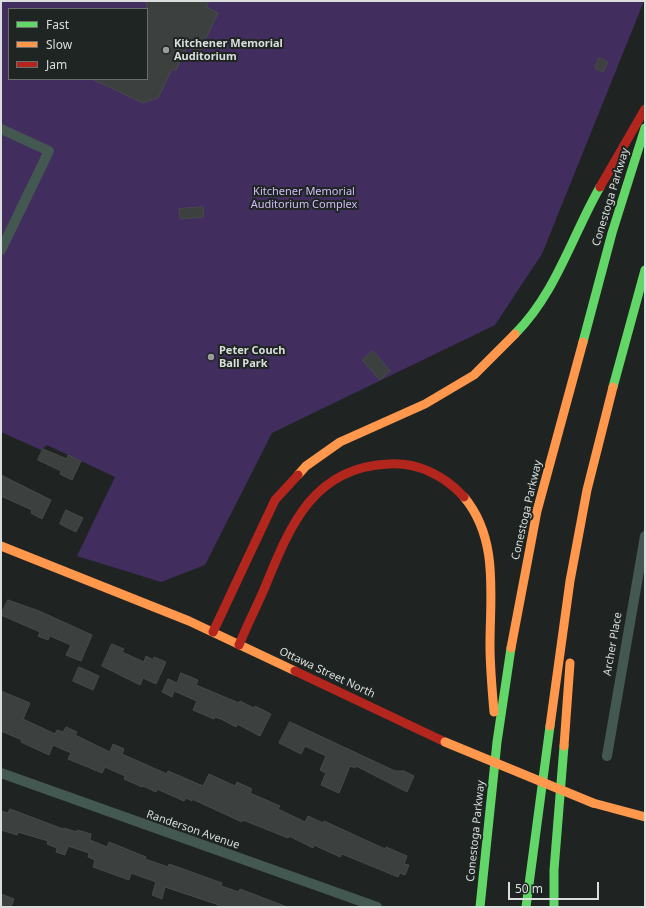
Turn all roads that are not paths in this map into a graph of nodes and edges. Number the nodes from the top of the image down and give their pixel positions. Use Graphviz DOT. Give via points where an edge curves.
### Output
graph roads {
  1 [pos="645,109"];
  2 [pos="645,128"];
  3 [pos="1,129"];
  4 [pos="1,250"];
  5 [pos="645,270"];
  6 [pos="645,536"];
  7 [pos="1,546"];
  8 [pos="570,581"];
  9 [pos="213,632"];
  10 [pos="239,644"];
  11 [pos="497,742"];
  12 [pos="607,756"];
  13 [pos="1,773"];
  14 [pos="645,817"];
  15 [pos="377,907"];
  16 [pos="480,907"];
  17 [pos="526,907"];
  18 [pos="554,907"];
  1 -- 9 [label="main road" via="598,191 550,288 525,324 474,374 425,404 340,442 306,466 275,500"];
  2 -- 11 [label="main road, Conestoga Parkway" via="612,233 537,511 516,616"];
  3 -- 4 [label="street" via="48,151"];
  5 -- 8 [label="main road" via="587,490"];
  6 -- 12 [label="street, Archer Place"];
  7 -- 9 [label="main road, Ottawa Street North"];
  8 -- 17 [label="main road"];
  8 -- 18 [label="main road" via="570,673 554,870"];
  9 -- 10 [label="main road, Ottawa Street North"];
  10 -- 11 [label="main road" via="287,531 300,510 316,493 334,479 356,469 381,464 412,466 430,471 449,482 466,498 480,522 487,542 493,585 490,659"];
  10 -- 14 [label="main road, Ottawa Street North, bridge" via="445,742 593,803"];
  11 -- 16 [label="main road, Conestoga Parkway"];
  13 -- 15 [label="street, Randerson Avenue"];
}
